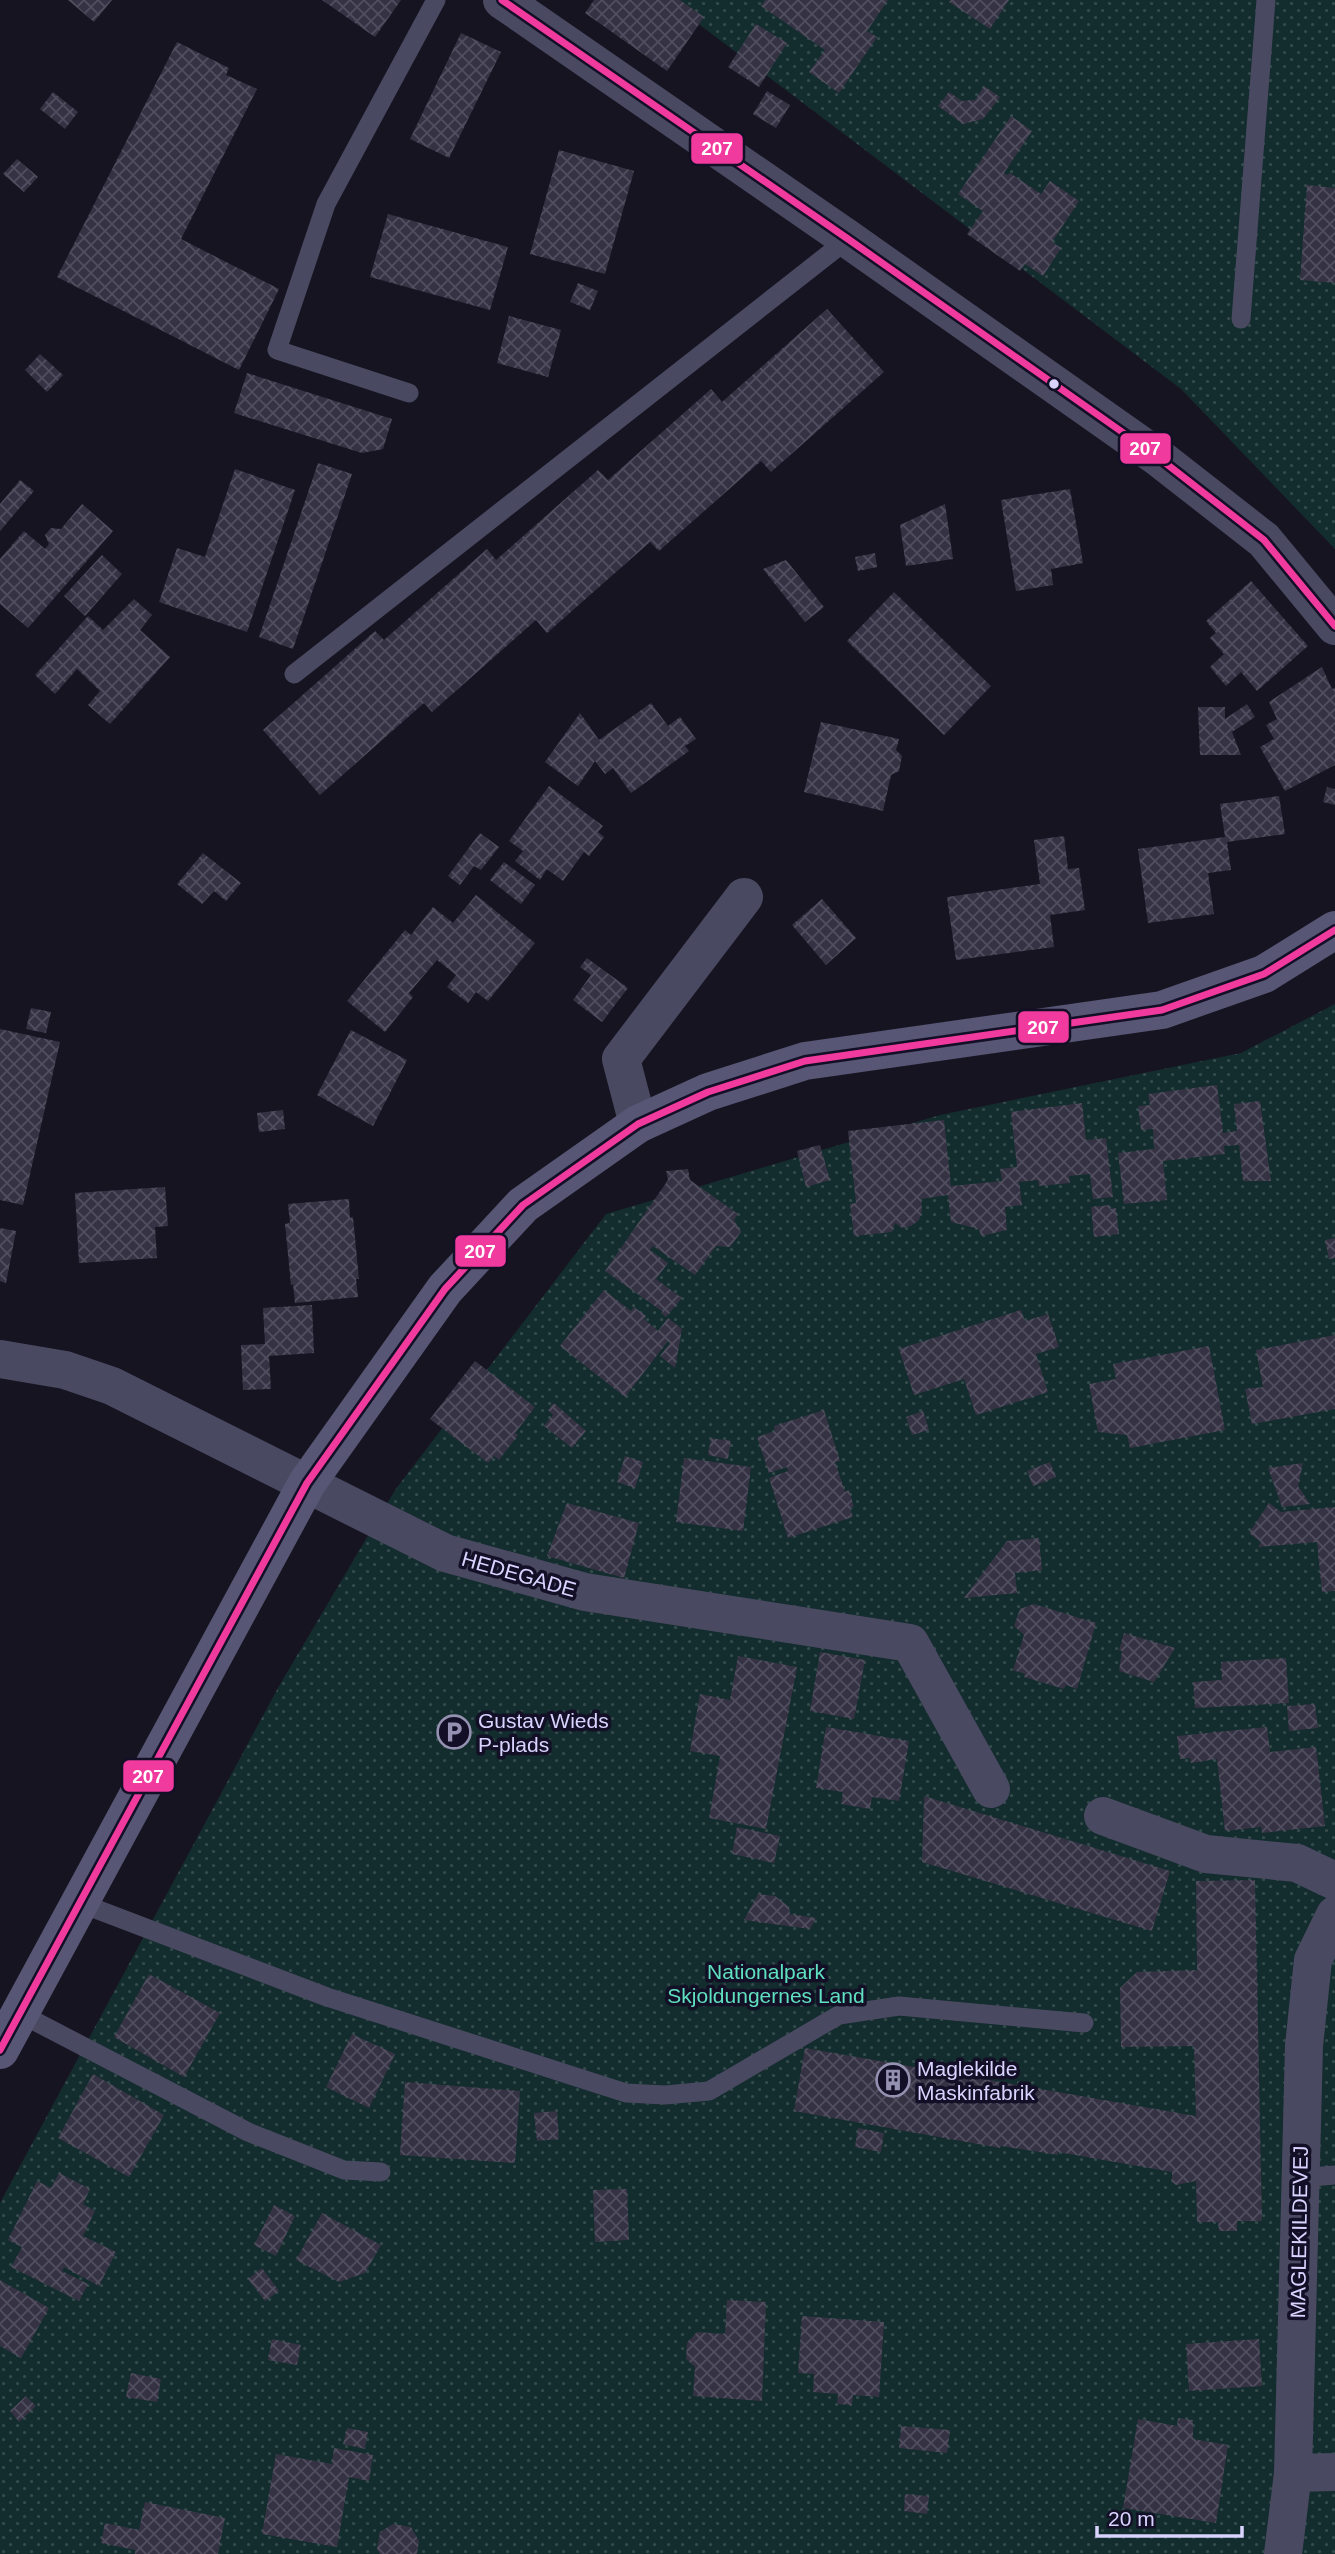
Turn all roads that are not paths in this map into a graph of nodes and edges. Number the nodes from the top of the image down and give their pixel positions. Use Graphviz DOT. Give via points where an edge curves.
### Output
graph roads {
  1 [pos="436,0"];
  2 [pos="502,0"];
  3 [pos="1266,0"];
  4 [pos="848,239"];
  5 [pos="1241,319"];
  6 [pos="409,393"];
  7 [pos="1335,626"];
  8 [pos="294,674"];
  9 [pos="744,897"];
  10 [pos="1335,930"];
  11 [pos="638,1124"];
  12 [pos="0,1359"];
  13 [pos="307,1483"];
  14 [pos="992,1789"];
  15 [pos="1103,1816"];
  16 [pos="1335,1881"];
  17 [pos="80,1903"];
  18 [pos="1335,1915"];
  19 [pos="21,2014"];
  20 [pos="1084,2023"];
  21 [pos="1319,2045"];
  22 [pos="0,2050"];
  23 [pos="380,2172"];
  24 [pos="1317,2177"];
  25 [pos="1335,2472"];
  26 [pos="1293,2473"];
  27 [pos="1283,2554"];
  1 -- 6 [label="lane" via="327,204 277,350"];
  2 -- 4 [label="street"];
  3 -- 5 [label="lane"];
  4 -- 7 [label="street" via="1159,458 1264,540"];
  4 -- 8 [label="lane"];
  9 -- 11 [label="street" via="621,1059"];
  10 -- 11 [label="main road" via="1264,974 1161,1010 805,1061 708,1091"];
  11 -- 13 [label="main road" via="523,1205 445,1289"];
  12 -- 13 [label="street, HEDEGADE" via="65,1370 112,1386"];
  13 -- 14 [label="street, HEDEGADE" via="445,1553 585,1592 910,1643"];
  13 -- 17 [label="main road"];
  15 -- 16 [label="street" via="1206,1854 1297,1863"];
  17 -- 19 [label="main road"];
  17 -- 20 [label="lane" via="327,1997 626,2093 709,2091 839,2015 899,2006"];
  18 -- 21 [label="street, MAGLEKILDEVEJ" via="1312,1960"];
  19 -- 22 [label="main road"];
  19 -- 23 [label="lane" via="248,2132 344,2170"];
  21 -- 24 [label="street, MAGLEKILDEVEJ"];
  24 -- 26 [label="street, MAGLEKILDEVEJ"];
  25 -- 26 [label="street"];
  26 -- 27 [label="street, MAGLEKILDEVEJ"];
}
